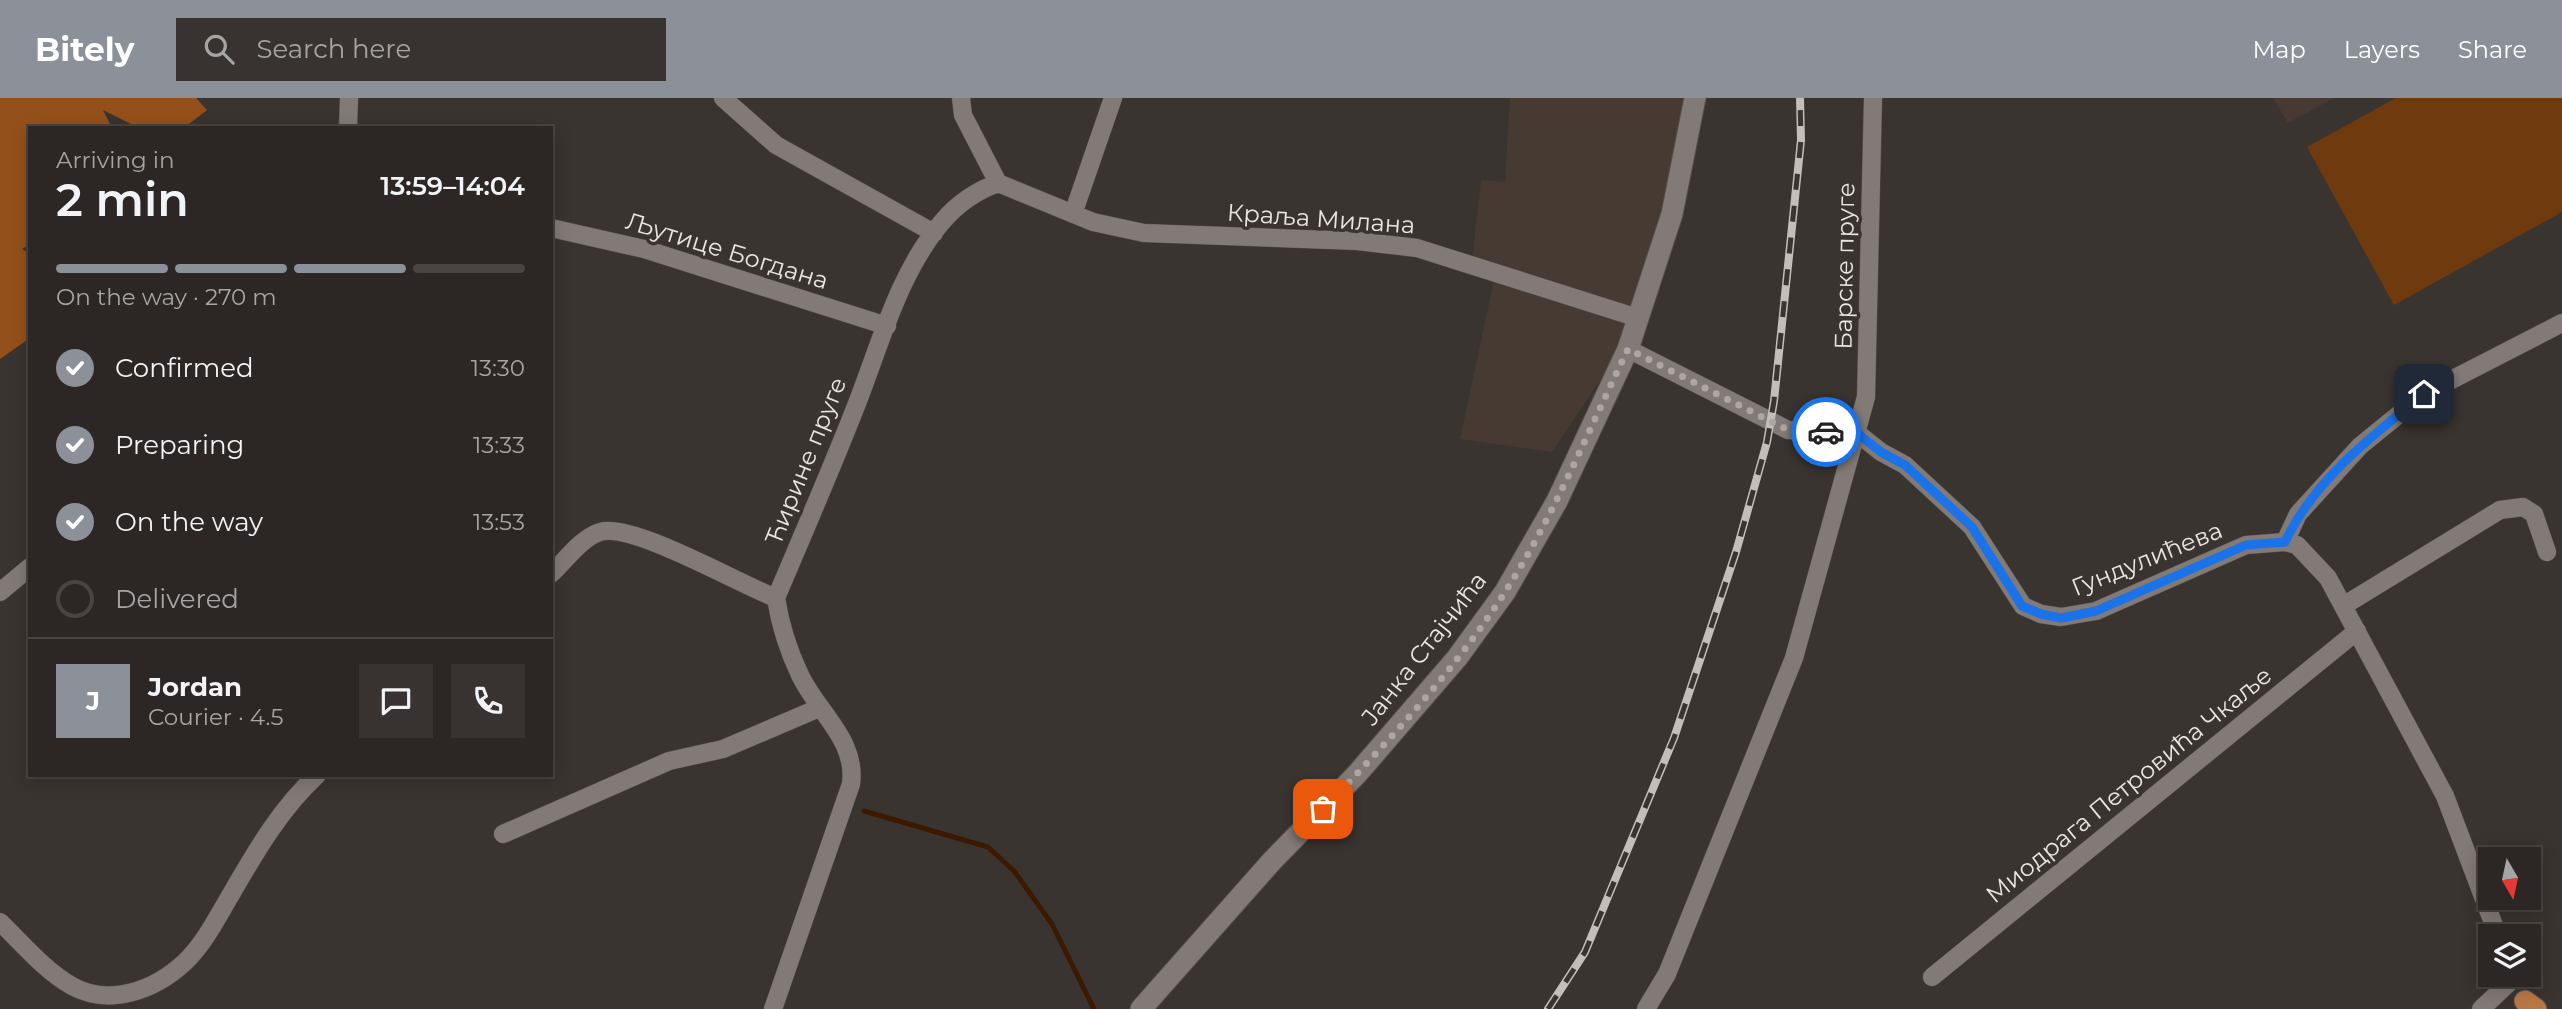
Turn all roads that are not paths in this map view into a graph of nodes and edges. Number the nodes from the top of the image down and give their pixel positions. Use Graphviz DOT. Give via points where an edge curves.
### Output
graph roads {
  1 [pos="349,98"];
  2 [pos="723,98"];
  3 [pos="961,98"];
  4 [pos="1113,98"];
  5 [pos="1695,98"];
  6 [pos="1873,98"];
  7 [pos="348,126"];
  8 [pos="998,183"];
  9 [pos="1073,214"];
  10 [pos="553,228"];
  11 [pos="934,233"];
  12 [pos="1638,318"];
  13 [pos="2562,323"];
  14 [pos="887,326"];
  15 [pos="1628,349"];
  16 [pos="1857,433"];
  17 [pos="2285,542"];
  18 [pos="2547,552"];
  19 [pos="28,570"];
  20 [pos="553,572"];
  21 [pos="0,592"];
  22 [pos="776,598"];
  23 [pos="2343,606"];
  24 [pos="2357,631"];
  25 [pos="819,708"];
  26 [pos="315,777"];
  27 [pos="503,834"];
  28 [pos="0,922"];
  29 [pos="2493,924"];
  30 [pos="1932,977"];
  31 [pos="2503,987"];
  32 [pos="2519,987"];
  33 [pos="2530,1006"];
  34 [pos="773,1009"];
  35 [pos="1141,1009"];
  36 [pos="1646,1009"];
  37 [pos="2482,1009"];
  1 -- 7 [label="street"];
  2 -- 11 [label="street" via="776,145"];
  3 -- 8 [label="street" via="963,115"];
  4 -- 9 [label="street"];
  5 -- 12 [label="street, Јанка Стајчића" via="1672,214"];
  6 -- 16 [label="street, Барске пруге" via="1866,397"];
  8 -- 9 [label="street, Краља Милана"];
  8 -- 11 [label="street, Ћирине пруге" via="977,191"];
  9 -- 12 [label="street, Краља Милана" via="1144,233 1357,241 1417,248"];
  10 -- 14 [label="street, Љутице Богдана" via="644,249"];
  11 -- 14 [label="street, Ћирине пруге" via="921,250"];
  12 -- 15 [label="street, Јанка Стајчића"];
  13 -- 17 [label="street" via="2424,394 2360,446 2298,514"];
  14 -- 22 [label="street, Ћирине пруге"];
  15 -- 16 [label="street" via="1788,430"];
  15 -- 35 [label="street, Јанка Стајчића" via="1557,501 1505,592 1457,658"];
  16 -- 17 [label="street, Гундулићева" via="1905,465 1972,527 2022,606 2041,614 2061,618 2096,611 2246,545"];
  16 -- 36 [label="street, Барске пруге" via="1794,658 1667,974"];
  17 -- 23 [label="street" via="2297,545 2328,578"];
  18 -- 23 [label="street" via="2534,514 2523,507 2500,510"];
  19 -- 21 [label="street"];
  20 -- 22 [label="street" via="597,532 613,529 651,541"];
  22 -- 25 [label="street" via="778,617 800,675"];
  23 -- 24 [label="street"];
  24 -- 29 [label="street" via="2445,796"];
  24 -- 30 [label="street, Миодрага Петровића Чкаље"];
  25 -- 27 [label="street" via="723,749 669,761"];
  25 -- 34 [label="street" via="849,750 851,784"];
  26 -- 28 [label="street" via="277,820 208,934 185,962 142,989 117,996 74,987 49,970"];
  31 -- 37 [label="street"];
  32 -- 33 [label="street"];
}
